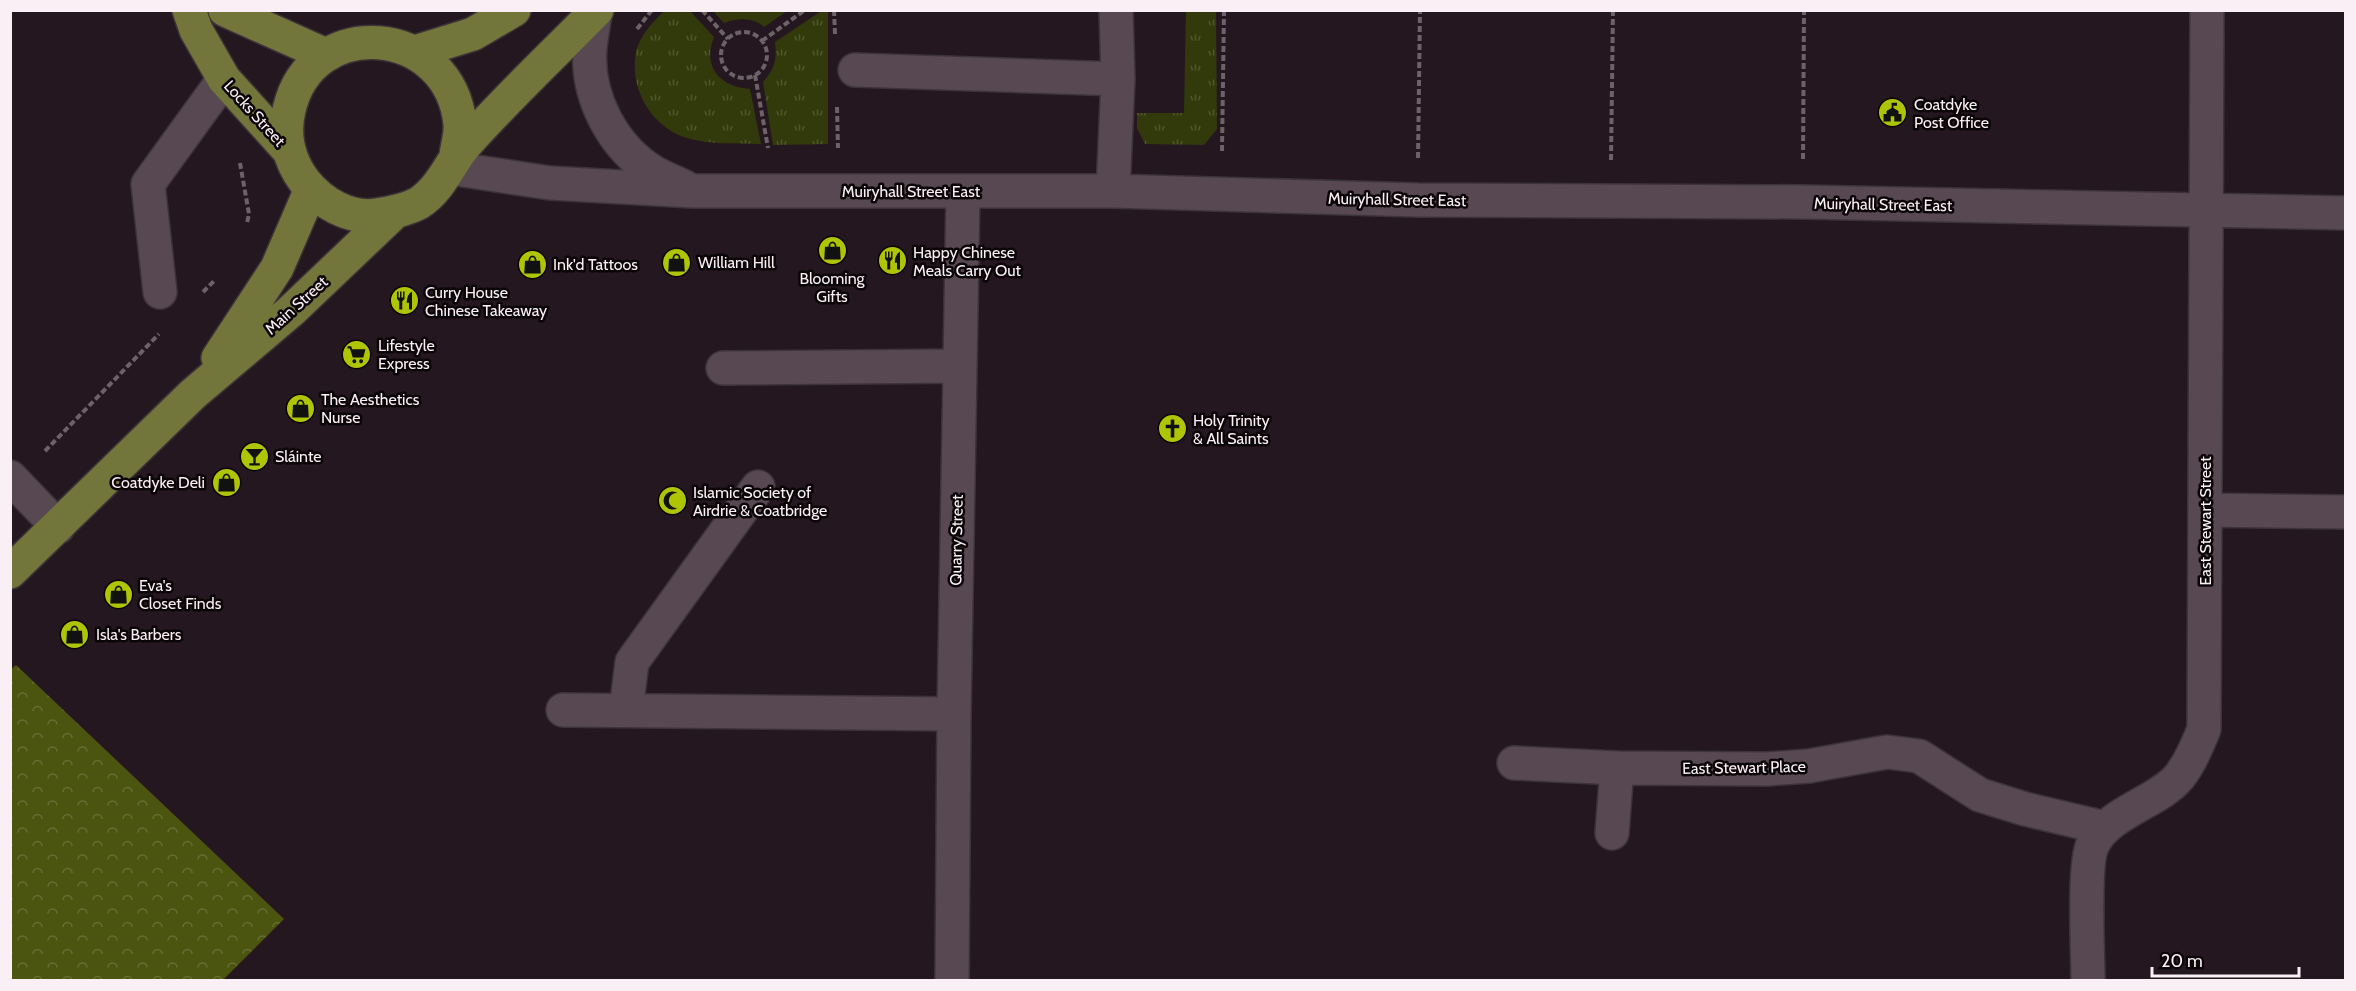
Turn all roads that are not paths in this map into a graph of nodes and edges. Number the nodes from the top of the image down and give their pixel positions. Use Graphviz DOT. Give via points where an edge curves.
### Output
graph roads {
  1 [pos="189,10"];
  2 [pos="225,10"];
  3 [pos="514,10"];
  4 [pos="1116,10"];
  5 [pos="2207,10"];
  6 [pos="596,11"];
  7 [pos="415,52"];
  8 [pos="326,55"];
  9 [pos="855,70"];
  10 [pos="1118,79"];
  11 [pos="224,80"];
  12 [pos="289,151"];
  13 [pos="453,162"];
  14 [pos="311,189"];
  15 [pos="693,191"];
  16 [pos="1113,191"];
  17 [pos="963,192"];
  18 [pos="2206,211"];
  19 [pos="394,212"];
  20 [pos="2346,213"];
  21 [pos="160,292"];
  22 [pos="959,366"];
  23 [pos="723,368"];
  24 [pos="193,394"];
  25 [pos="10,477"];
  26 [pos="758,487"];
  27 [pos="2205,510"];
  28 [pos="2346,512"];
  29 [pos="58,527"];
  30 [pos="10,572"];
  31 [pos="563,710"];
  32 [pos="626,710"];
  33 [pos="954,714"];
  34 [pos="1514,763"];
  35 [pos="1617,768"];
  36 [pos="2105,828"];
  37 [pos="1612,833"];
  38 [pos="952,981"];
  39 [pos="2088,981"];
  1 -- 11 [label="main road, Locks Street"];
  2 -- 8 [label="main road"];
  3 -- 7 [label="main road" via="473,34"];
  4 -- 10 [label="street"];
  5 -- 18 [label="street, East Stewart Street"];
  6 -- 13 [label="main road, Main Street" via="498,108"];
  6 -- 15 [label="street" via="590,50 591,78 603,118 627,151 654,172"];
  7 -- 8 [label="main road, Main Street" via="386,42 355,43"];
  7 -- 13 [label="main road, Main Street" via="438,70 454,96 460,126"];
  8 -- 12 [label="main road, Main Street" via="305,75 292,98 286,124"];
  9 -- 10 [label="street"];
  10 -- 16 [label="street"];
  11 -- 12 [label="main road, Locks Street"];
  11 -- 21 [label="street" via="148,184"];
  12 -- 14 [label="main road, Main Street"];
  13 -- 15 [label="street, Muiryhall Street East" via="550,183"];
  13 -- 19 [label="main road, Main Street" via="442,182 419,202"];
  14 -- 19 [label="main road, Main Street" via="348,213 369,216"];
  14 -- 24 [label="main road, Main Street" via="277,268"];
  15 -- 17 [label="street, Muiryhall Street East"];
  16 -- 17 [label="street, Muiryhall Street East"];
  16 -- 18 [label="street, Muiryhall Street East" via="1418,200 1803,202"];
  17 -- 22 [label="street, Quarry Street"];
  18 -- 20 [label="street, Muiryhall Street East"];
  18 -- 27 [label="street, East Stewart Street"];
  19 -- 24 [label="main road, Main Street" via="291,311"];
  22 -- 23 [label="street"];
  22 -- 33 [label="street, Quarry Street"];
  24 -- 29 [label="main road, Main Street"];
  25 -- 29 [label="street"];
  26 -- 32 [label="street" via="632,662"];
  27 -- 28 [label="street"];
  27 -- 36 [label="street, East Stewart Street" via="2204,729 2178,779"];
  29 -- 30 [label="main road, Main Street"];
  31 -- 32 [label="street"];
  32 -- 33 [label="street"];
  33 -- 38 [label="street, Quarry Street"];
  34 -- 35 [label="street, East Stewart Place"];
  35 -- 36 [label="street, East Stewart Place" via="1767,769 1887,752 1919,756 1980,795"];
  35 -- 37 [label="street"];
  36 -- 39 [label="street, East Stewart Street" via="2092,845 2088,864"];
}
